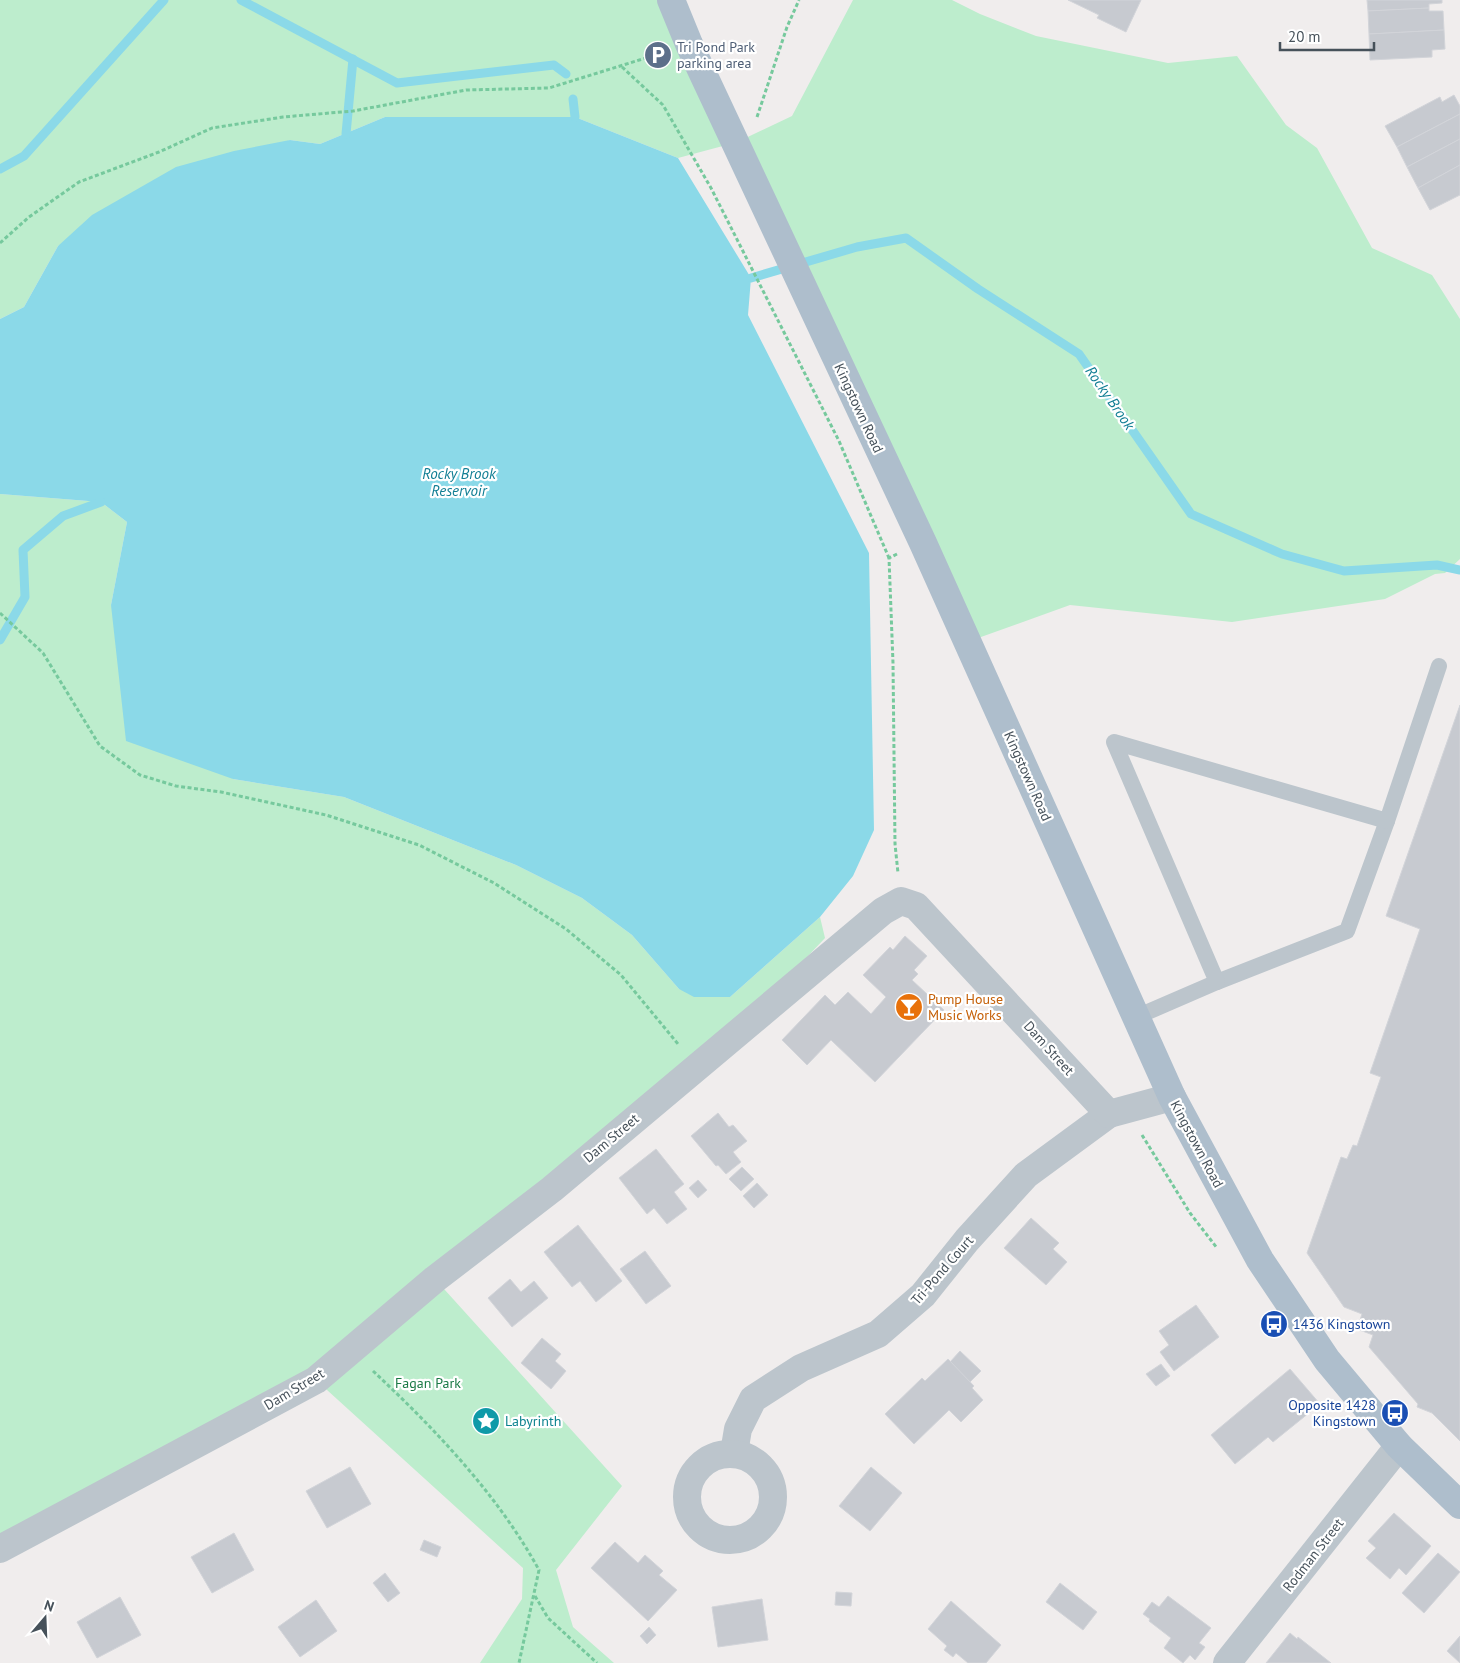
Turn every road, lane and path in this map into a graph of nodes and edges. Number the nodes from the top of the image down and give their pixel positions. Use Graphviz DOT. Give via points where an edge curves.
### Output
graph roads {
  1 [pos="671,0"];
  2 [pos="800,0"];
  3 [pos="689,44"];
  4 [pos="622,67"];
  5 [pos="743,160"];
  6 [pos="0,243"];
  7 [pos="923,543"];
  8 [pos="889,558"];
  9 [pos="0,613"];
  10 [pos="1439,666"];
  11 [pos="1387,821"];
  12 [pos="901,900"];
  13 [pos="1217,982"];
  14 [pos="1136,1017"];
  15 [pos="697,1066"];
  16 [pos="1172,1097"];
  17 [pos="1109,1114"];
  18 [pos="351,1350"];
  19 [pos="1399,1446"];
  20 [pos="734,1453"];
  21 [pos="1460,1505"];
  22 [pos="0,1549"];
  23 [pos="535,1595"];
  24 [pos="519,1663"];
  25 [pos="596,1663"];
  26 [pos="1227,1663"];
  1 -- 3 [label="main road, Kingstown Road"];
  2 -- 5 [label="path" via="787,27"];
  3 -- 4 [label="path"];
  3 -- 5 [label="main road, Kingstown Road"];
  4 -- 6 [label="path" via="549,88 466,90 353,111 212,128 79,182"];
  4 -- 8 [label="path" via="663,105 711,188 839,441"];
  5 -- 7 [label="main road, Kingstown Road"];
  7 -- 8 [label="path"];
  7 -- 14 [label="main road, Kingstown Road"];
  8 -- 12 [label="path" via="895,844"];
  9 -- 15 [label="path" via="43,653 100,746 140,775 176,786 221,792 326,815 419,845 494,883 566,929 621,975"];
  10 -- 11 [label="lane"];
  11 -- 13 [label="lane" via="1348,931"];
  11 -- 13 [label="lane" via="1114,742"];
  12 -- 15 [label="street, Dam Street" via="883,911"];
  12 -- 17 [label="street, Dam Street" via="916,906"];
  13 -- 14 [label="lane"];
  14 -- 16 [label="main road, Kingstown Road"];
  15 -- 18 [label="street, Dam Street" via="552,1189 435,1279"];
  16 -- 17 [label="street"];
  16 -- 19 [label="main road, Kingstown Road" via="1260,1260 1327,1360"];
  17 -- 20 [label="street, Tri-Pond Court" via="1026,1175 923,1295 878,1334 801,1368 753,1399 738,1429"];
  18 -- 22 [label="street, Dam Street" via="305,1386"];
  18 -- 23 [label="path" via="469,1471 521,1538 538,1570"];
  19 -- 21 [label="main road, Kingstown Road"];
  19 -- 26 [label="street, Rodman Street"];
  23 -- 24 [label="path"];
  23 -- 25 [label="path" via="548,1618"];
}
